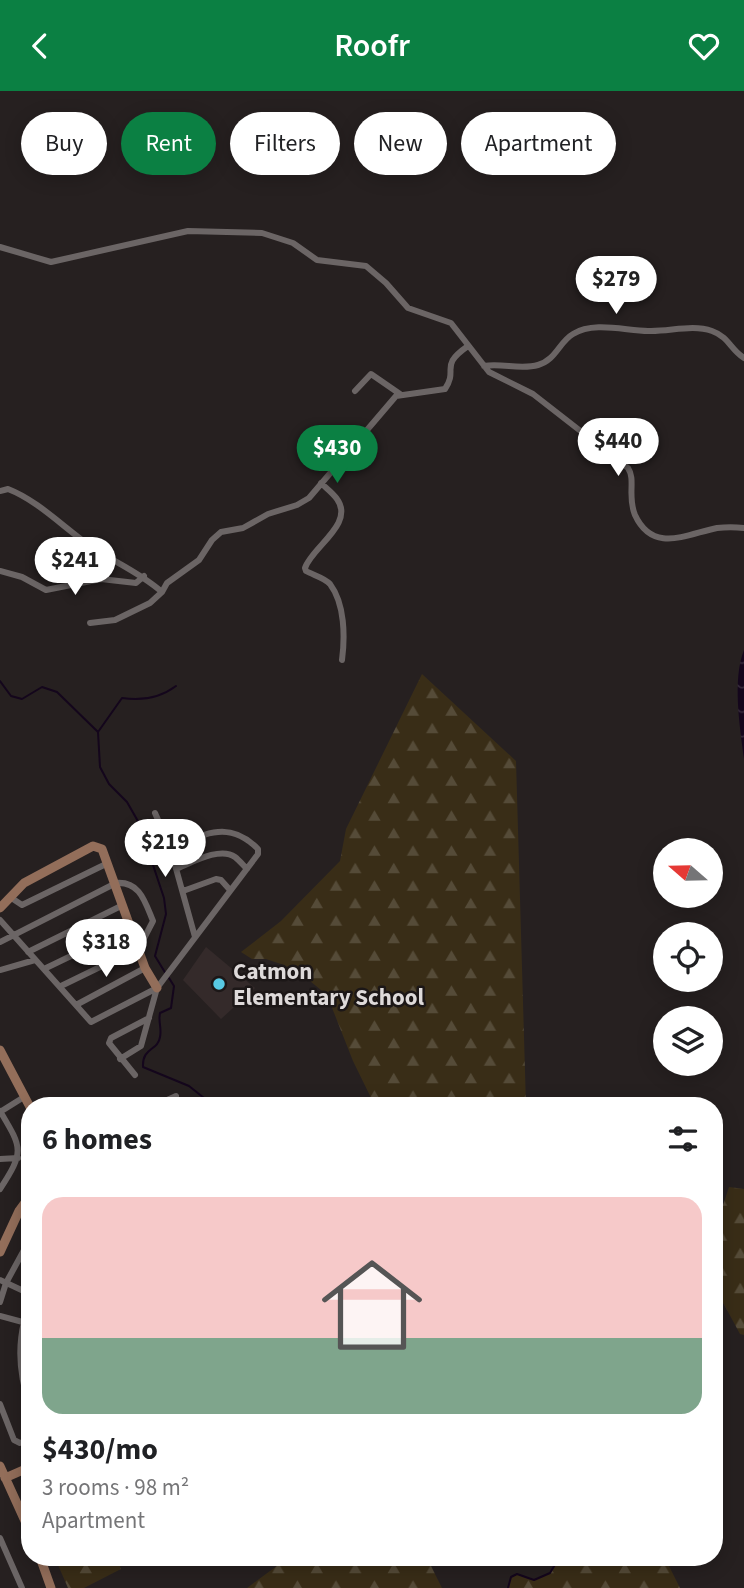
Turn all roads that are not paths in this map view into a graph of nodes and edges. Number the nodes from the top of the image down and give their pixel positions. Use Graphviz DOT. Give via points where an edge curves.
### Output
graph roads {
  1 [pos="0,247"];
  2 [pos="468,346"];
  3 [pos="744,358"];
  4 [pos="484,366"];
  5 [pos="355,391"];
  6 [pos="400,394"];
  7 [pos="321,483"];
  8 [pos="0,491"];
  9 [pos="744,528"];
  10 [pos="0,571"];
  11 [pos="144,576"];
  12 [pos="162,592"];
  13 [pos="90,623"];
  14 [pos="342,660"];
  15 [pos="155,813"];
  16 [pos="170,847"];
  17 [pos="108,863"];
  18 [pos="176,869"];
  19 [pos="247,869"];
  20 [pos="116,883"];
  21 [pos="230,890"];
  22 [pos="183,891"];
  23 [pos="10,897"];
  24 [pos="123,905"];
  25 [pos="0,908"];
  26 [pos="0,920"];
  27 [pos="131,927"];
  28 [pos="14,936"];
  29 [pos="195,937"];
  30 [pos="0,942"];
  31 [pos="139,948"];
  32 [pos="28,952"];
  33 [pos="35,960"];
  34 [pos="44,968"];
  35 [pos="145,968"];
  36 [pos="0,969"];
  37 [pos="61,986"];
  38 [pos="157,988"];
  39 [pos="76,1005"];
  40 [pos="149,1018"];
  41 [pos="0,1050"];
  42 [pos="120,1059"];
  43 [pos="135,1075"];
  44 [pos="24,1097"];
  45 [pos="21,1099"];
  46 [pos="0,1112"];
  47 [pos="18,1158"];
  48 [pos="0,1159"];
  49 [pos="0,1189"];
  50 [pos="21,1208"];
  51 [pos="0,1252"];
  52 [pos="21,1253"];
  53 [pos="3,1282"];
  54 [pos="21,1290"];
  55 [pos="0,1302"];
  56 [pos="0,1316"];
  57 [pos="21,1321"];
  58 [pos="21,1336"];
  59 [pos="20,1356"];
  60 [pos="21,1361"];
  61 [pos="0,1404"];
  62 [pos="21,1443"];
  63 [pos="0,1466"];
  64 [pos="21,1471"];
  65 [pos="5,1478"];
  66 [pos="21,1513"];
  67 [pos="0,1538"];
  68 [pos="43,1566"];
  69 [pos="22,1588"];
  70 [pos="51,1588"];
  1 -- 2 [label="street" via="51,262 188,231 262,233 293,243 317,260 370,268 404,305 451,323"];
  2 -- 4 [label="street"];
  2 -- 6 [label="street" via="450,362 445,389"];
  3 -- 4 [label="street" via="727,339 709,330 590,329 573,334 541,364"];
  4 -- 9 [label="street" via="533,394 628,468 636,518 654,535 674,539 720,527"];
  5 -- 6 [label="street" via="371,375"];
  6 -- 7 [label="street"];
  7 -- 12 [label="street" via="303,502 243,528 221,532 199,560 167,583"];
  7 -- 14 [label="street" via="338,500 341,517 304,568 331,586 343,629"];
  8 -- 11 [label="street" via="8,489 25,497 96,549"];
  10 -- 11 [label="street" via="46,590 102,579 136,583"];
  11 -- 12 [label="street"];
  12 -- 13 [label="street" via="120,618"];
  15 -- 16 [label="street"];
  16 -- 18 [label="street"];
  16 -- 19 [label="street" via="221,830 234,832 258,849"];
  17 -- 20 [label="street"];
  17 -- 23 [label="street" via="22,905"];
  17 -- 23 [label="street" via="102,849 93,846 24,883"];
  18 -- 19 [label="street" via="226,853"];
  18 -- 22 [label="street"];
  19 -- 21 [label="street"];
  20 -- 24 [label="street"];
  20 -- 28 [label="street"];
  20 -- 31 [label="street" via="126,883 141,893 153,921"];
  21 -- 22 [label="street" via="216,879"];
  21 -- 29 [label="street"];
  22 -- 29 [label="street"];
  23 -- 25 [label="street"];
  24 -- 27 [label="street"];
  24 -- 32 [label="street"];
  26 -- 28 [label="street"];
  27 -- 31 [label="street"];
  27 -- 34 [label="street"];
  28 -- 30 [label="street"];
  28 -- 32 [label="street"];
  29 -- 38 [label="street"];
  31 -- 35 [label="street"];
  31 -- 37 [label="street"];
  32 -- 33 [label="street"];
  33 -- 34 [label="street"];
  33 -- 36 [label="street"];
  34 -- 37 [label="street"];
  35 -- 38 [label="street"];
  35 -- 39 [label="street"];
  37 -- 39 [label="street"];
  38 -- 39 [label="street" via="91,1022"];
  38 -- 40 [label="street"];
  40 -- 42 [label="street" via="141,1046"];
  40 -- 42 [label="street" via="111,1038 109,1043"];
  41 -- 44 [label="street"];
  42 -- 43 [label="street"];
  45 -- 46 [label="street"];
  46 -- 47 [label="street" via="16,1140"];
  47 -- 48 [label="street"];
  47 -- 49 [label="street"];
  50 -- 51 [label="street"];
  52 -- 53 [label="street"];
  53 -- 54 [label="street"];
  53 -- 55 [label="street"];
  56 -- 57 [label="street"];
  58 -- 59 [label="street"];
  59 -- 60 [label="street"];
  61 -- 62 [label="street" via="14,1440"];
  63 -- 65 [label="street"];
  64 -- 65 [label="street"];
  65 -- 66 [label="street"];
  67 -- 69 [label="street"];
  68 -- 70 [label="street"];
}
